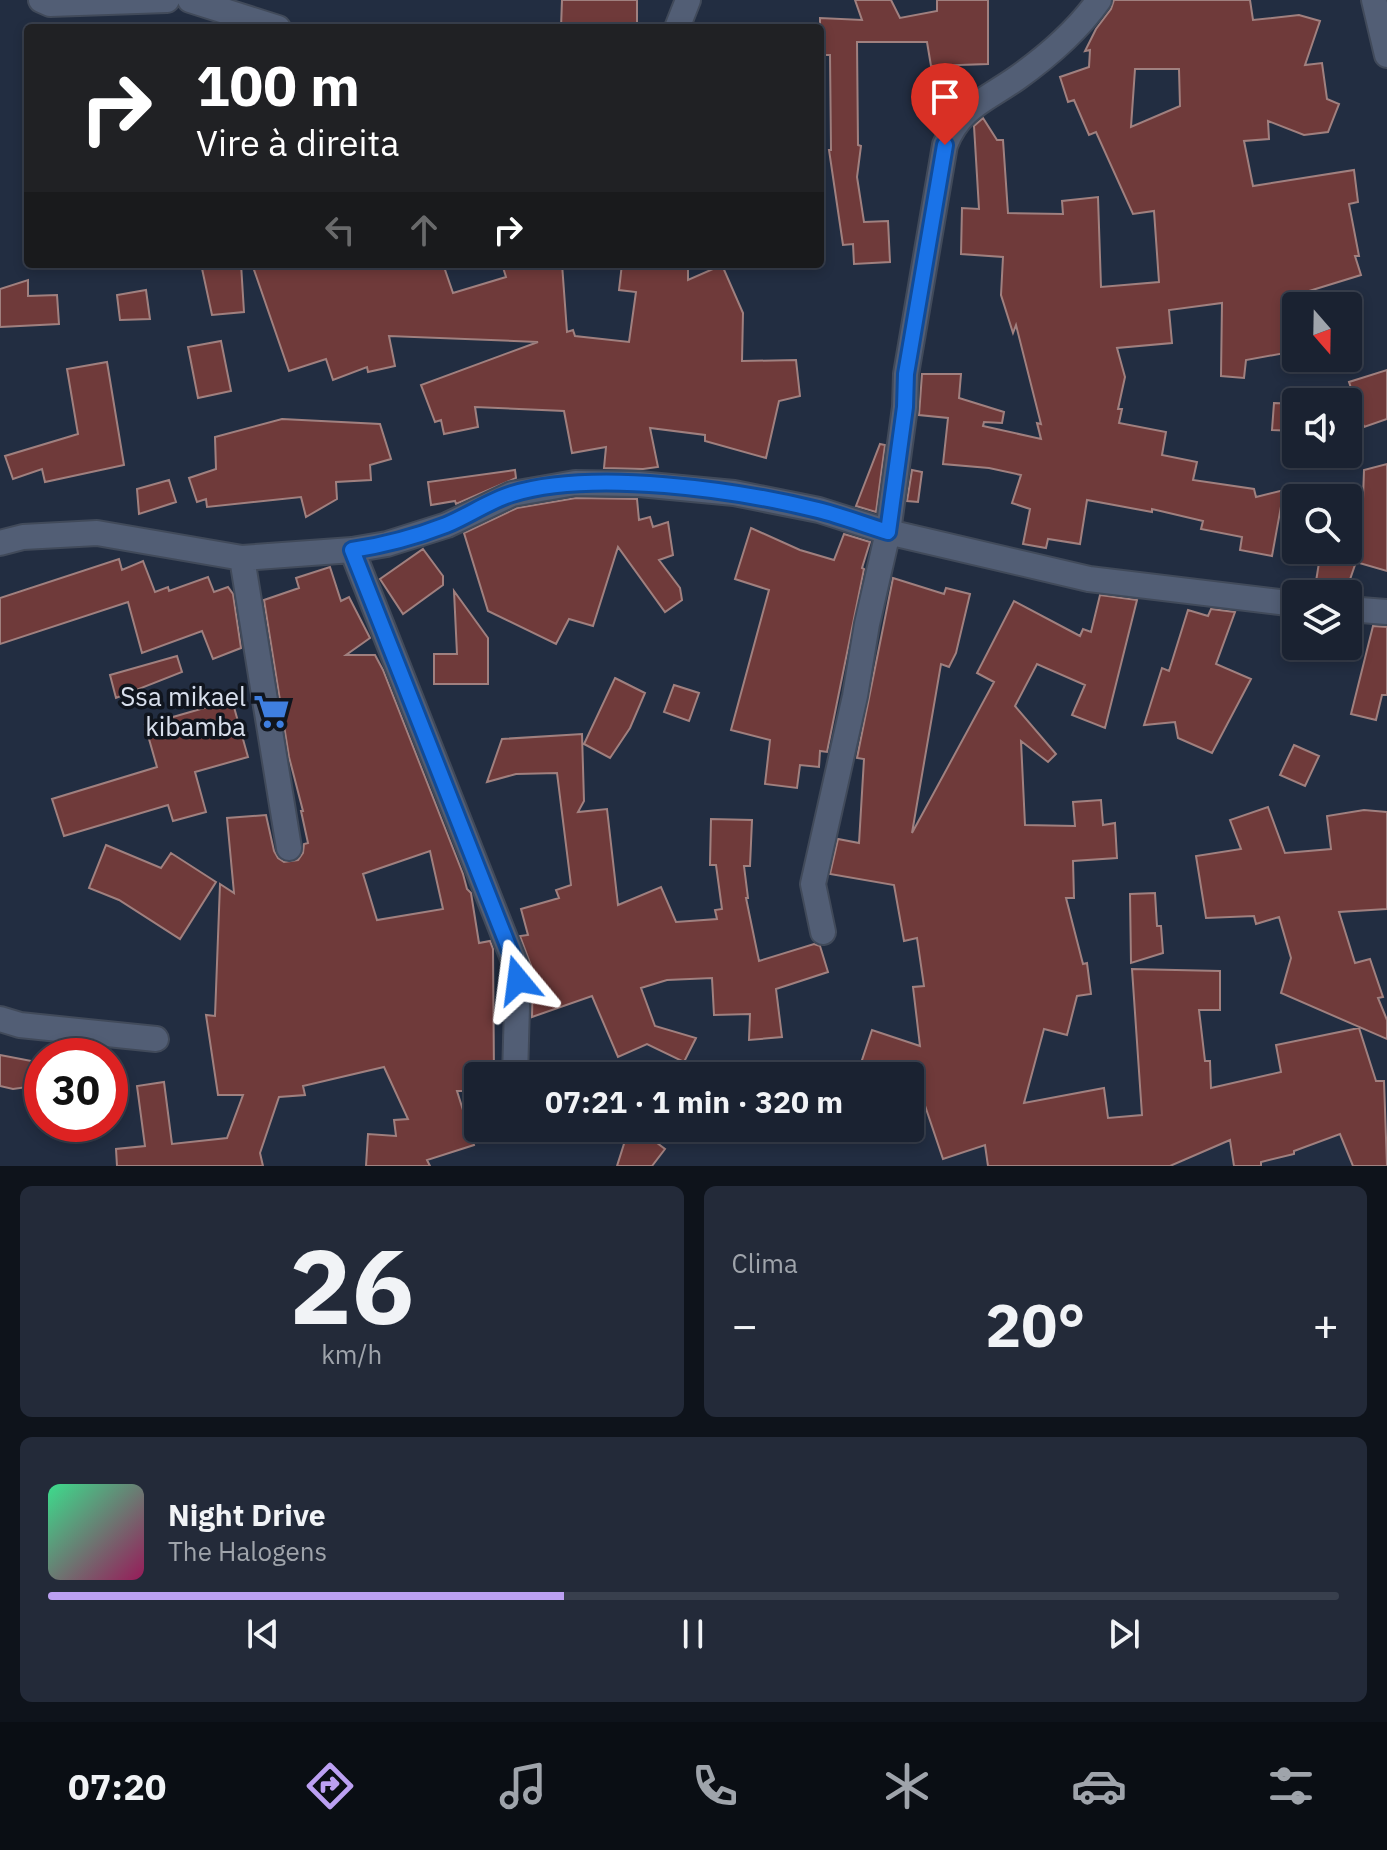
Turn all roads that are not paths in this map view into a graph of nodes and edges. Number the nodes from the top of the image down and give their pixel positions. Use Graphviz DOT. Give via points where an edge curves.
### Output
graph roads {
  1 [pos="41,0"];
  2 [pos="167,0"];
  3 [pos="190,0"];
  4 [pos="688,0"];
  5 [pos="1099,0"];
  6 [pos="1374,0"];
  7 [pos="265,24"];
  8 [pos="679,24"];
  9 [pos="1387,55"];
  10 [pos="888,532"];
  11 [pos="0,543"];
  12 [pos="352,550"];
  13 [pos="242,558"];
  14 [pos="1282,602"];
  15 [pos="1362,610"];
  16 [pos="1387,612"];
  17 [pos="289,848"];
  18 [pos="823,932"];
  19 [pos="0,1019"];
  20 [pos="156,1039"];
  21 [pos="515,1062"];
  1 -- 2 [label="street"];
  3 -- 7 [label="street"];
  4 -- 8 [label="street"];
  5 -- 10 [label="street" via="1056,48 965,111 948,135 906,374"];
  6 -- 9 [label="street"];
  10 -- 12 [label="street" via="819,510 734,493 575,483 512,494 447,525"];
  10 -- 14 [label="street" via="1089,579"];
  10 -- 18 [label="street" via="813,884"];
  11 -- 13 [label="street" via="97,533"];
  12 -- 13 [label="street"];
  12 -- 21 [label="street" via="518,971"];
  13 -- 17 [label="street"];
  15 -- 16 [label="street"];
  19 -- 20 [label="street"];
}
